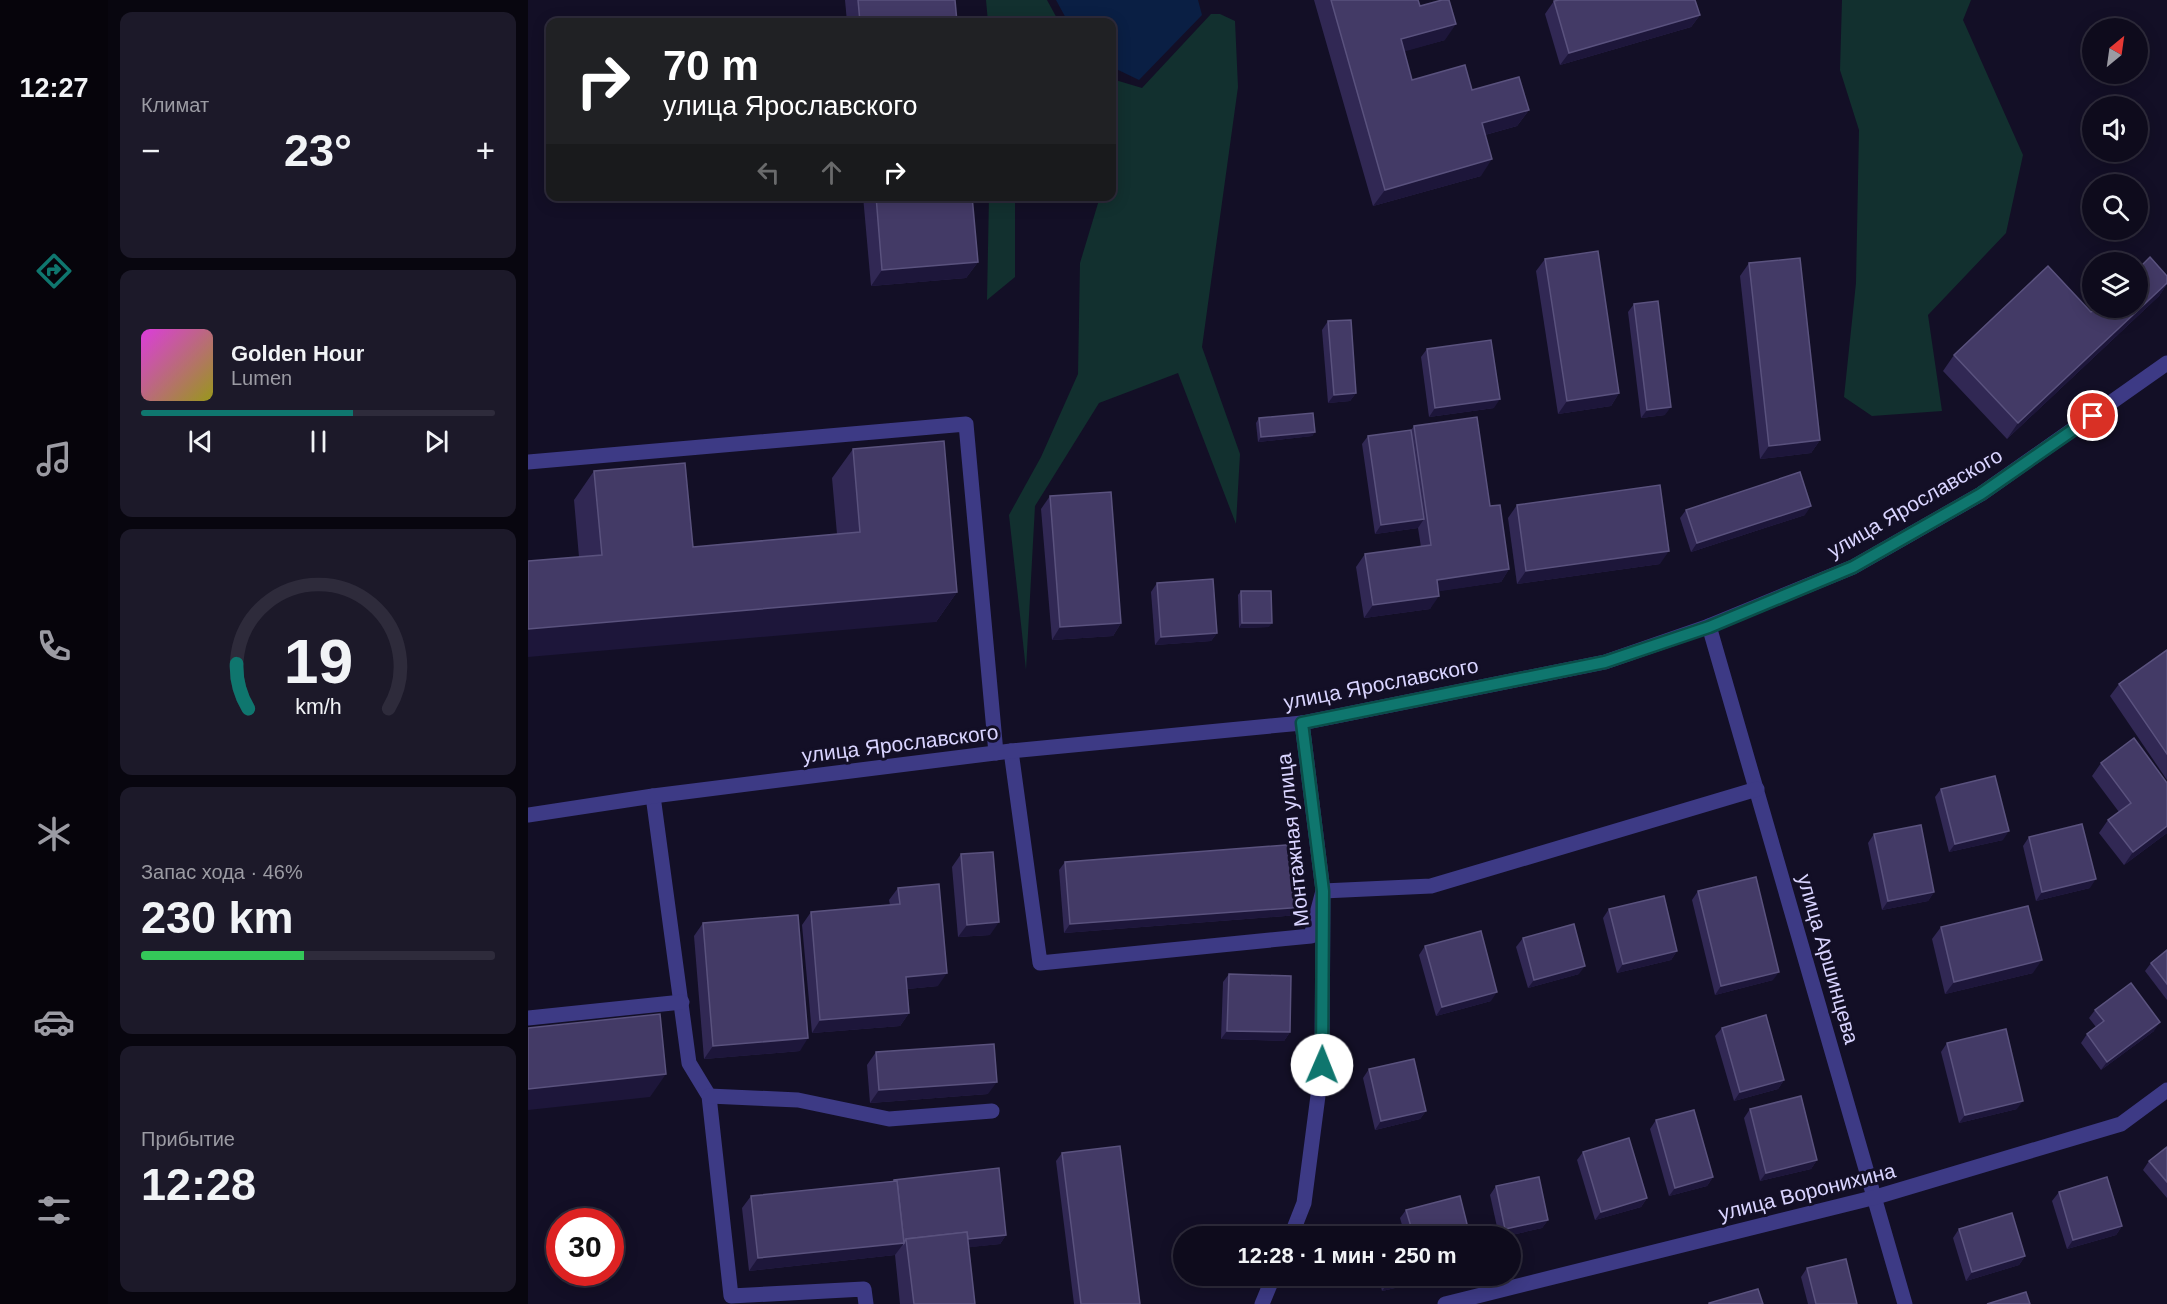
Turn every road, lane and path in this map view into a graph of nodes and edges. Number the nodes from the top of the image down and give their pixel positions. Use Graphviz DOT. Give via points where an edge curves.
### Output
graph roads {
  1 [pos="2167,363"];
  2 [pos="528,462"];
  3 [pos="1709,627"];
  4 [pos="1302,723"];
  5 [pos="1003,752"];
  6 [pos="1757,789"];
  7 [pos="653,796"];
  8 [pos="528,815"];
  9 [pos="1323,891"];
  10 [pos="682,1002"];
  11 [pos="528,1018"];
  12 [pos="2167,1090"];
  13 [pos="709,1096"];
  14 [pos="992,1111"];
  15 [pos="1876,1197"];
  16 [pos="1295,1226"];
  17 [pos="1269,1286"];
  18 [pos="866,1304"];
  19 [pos="1262,1304"];
  20 [pos="1444,1304"];
  21 [pos="1905,1304"];
  1 -- 3 [label="street, улица Ярославского" via="1971,500 1853,567"];
  2 -- 5 [label="street" via="966,424"];
  3 -- 4 [label="street, улица Ярославского" via="1605,662"];
  3 -- 6 [label="street, улица Аршинцева"];
  4 -- 5 [label="street, улица Ярославского"];
  4 -- 9 [label="street, Монтажная улица"];
  5 -- 7 [label="street, улица Ярославского"];
  5 -- 9 [label="street" via="1040,963 1311,936"];
  6 -- 9 [label="street" via="1431,886"];
  6 -- 15 [label="street, улица Аршинцева"];
  7 -- 8 [label="street, улица Ярославского"];
  7 -- 10 [label="street"];
  9 -- 16 [label="street, Монтажная улица" via="1322,1065 1304,1203"];
  10 -- 11 [label="street"];
  10 -- 13 [label="street" via="689,1063"];
  12 -- 15 [label="street, улица Воронихина" via="2121,1124"];
  13 -- 14 [label="street" via="798,1100 889,1119"];
  13 -- 18 [label="street" via="731,1296 864,1289"];
  15 -- 20 [label="street, улица Воронихина"];
  15 -- 21 [label="street, улица Аршинцева"];
  17 -- 19 [label="street"];
}
